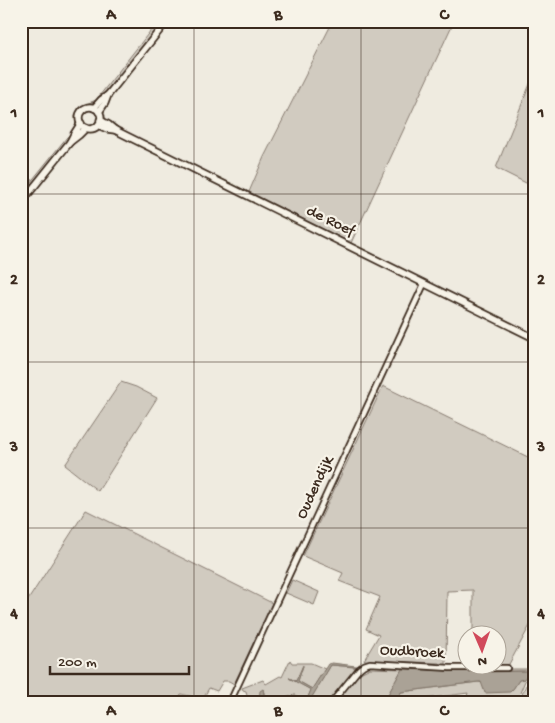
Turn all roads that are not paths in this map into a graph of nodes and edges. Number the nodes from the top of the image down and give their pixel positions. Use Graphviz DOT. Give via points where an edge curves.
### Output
graph roads {
  1 [pos="166,21"];
  2 [pos="96,110"];
  3 [pos="99,122"];
  4 [pos="84,125"];
  5 [pos="21,203"];
  6 [pos="424,284"];
  7 [pos="534,338"];
  8 [pos="458,668"];
  9 [pos="231,701"];
  10 [pos="332,702"];
  1 -- 2 [label="street"];
  2 -- 3 [label="street" via="100,115"];
  2 -- 4 [label="street" via="89,107 83,110 79,116"];
  3 -- 4 [label="street" via="92,128"];
  3 -- 6 [label="street, de Roef" via="106,129 115,130"];
  4 -- 5 [label="street"];
  6 -- 7 [label="street, de Roef"];
  6 -- 9 [label="street, Oudendijk"];
  8 -- 10 [label="street, Oudbroek" via="370,663 359,669"];
}
